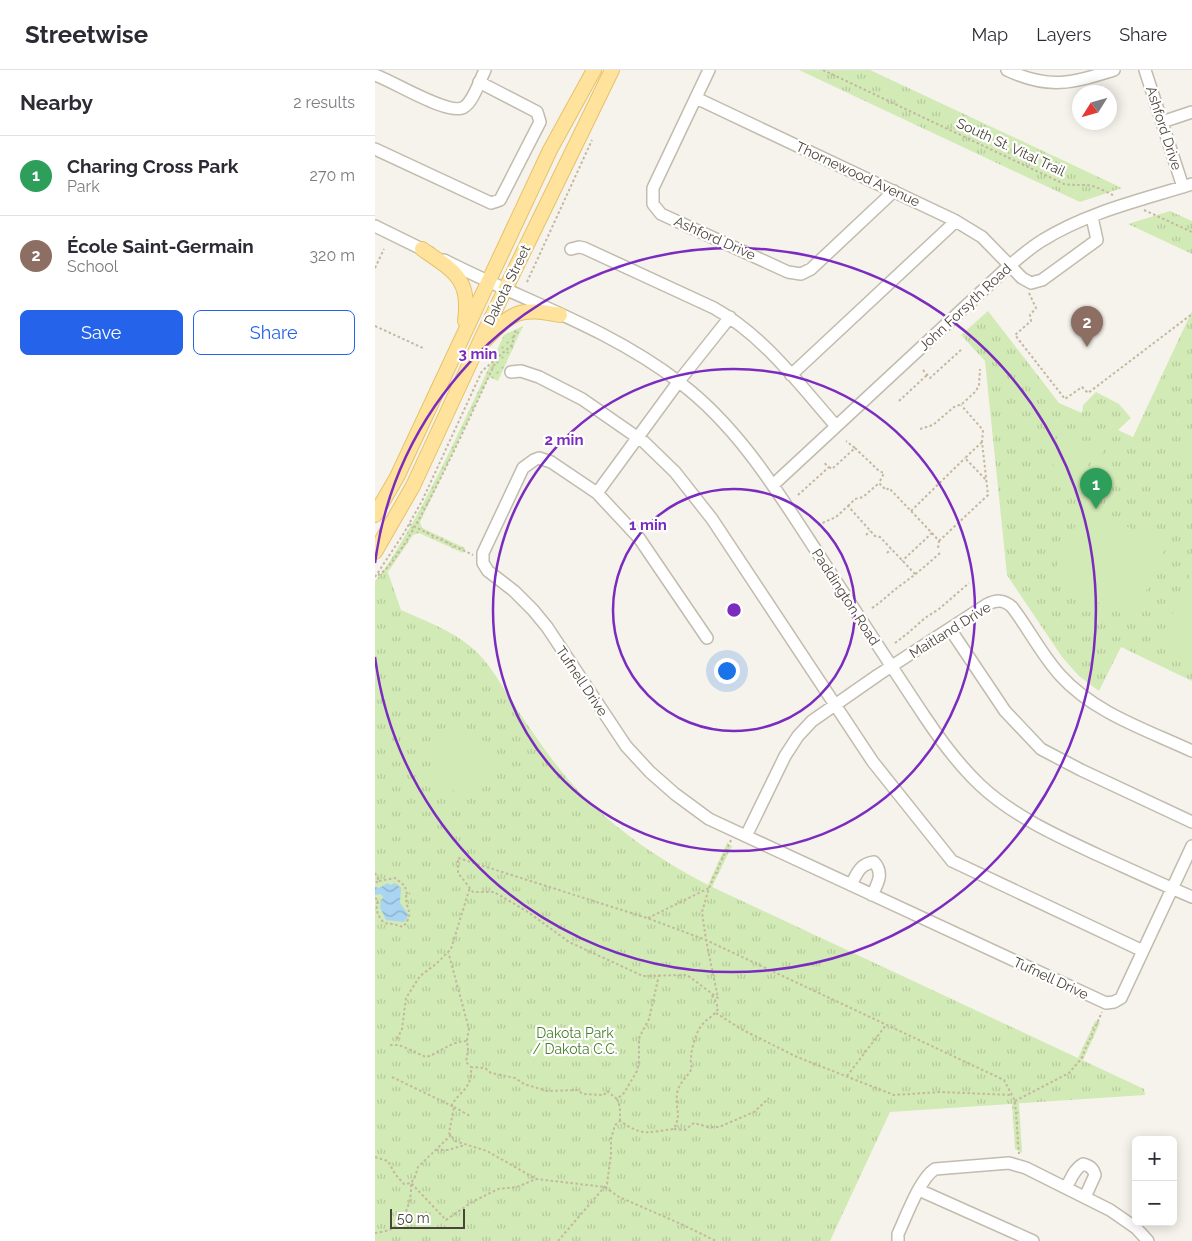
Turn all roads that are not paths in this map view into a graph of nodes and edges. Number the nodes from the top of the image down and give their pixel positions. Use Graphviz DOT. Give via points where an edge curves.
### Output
graph roads {
  1 [pos="485,70"];
  2 [pos="594,70"];
  3 [pos="612,70"];
  4 [pos="709,70"];
  5 [pos="1007,70"];
  6 [pos="1114,70"];
  7 [pos="1145,70"];
  8 [pos="375,75"];
  9 [pos="479,82"];
  10 [pos="696,98"];
  11 [pos="1192,112"];
  12 [pos="1162,122"];
  13 [pos="375,149"];
  14 [pos="1188,186"];
  15 [pos="894,191"];
  16 [pos="1092,217"];
  17 [pos="956,221"];
  18 [pos="375,226"];
  19 [pos="422,249"];
  20 [pos="571,249"];
  21 [pos="1009,266"];
  22 [pos="488,282"];
  23 [pos="505,290"];
  24 [pos="560,315"];
  25 [pos="731,317"];
  26 [pos="464,333"];
  27 [pos="477,349"];
  28 [pos="511,372"];
  29 [pos="791,375"];
  30 [pos="679,381"];
  31 [pos="836,426"];
  32 [pos="638,437"];
  33 [pos="773,485"];
  34 [pos="597,493"];
  35 [pos="375,515"];
  36 [pos="375,552"];
  37 [pos="950,629"];
  38 [pos="707,638"];
  39 [pos="892,667"];
  40 [pos="834,705"];
  41 [pos="1192,750"];
  42 [pos="1192,822"];
  43 [pos="746,836"];
  44 [pos="1192,846"];
  45 [pos="851,885"];
  46 [pos="1172,889"];
  47 [pos="872,895"];
  48 [pos="1192,898"];
  49 [pos="1143,951"];
  50 [pos="1066,1188"];
  51 [pos="919,1190"];
  52 [pos="1085,1197"];
  53 [pos="898,1241"];
  54 [pos="1033,1241"];
  55 [pos="1148,1241"];
  1 -- 9 [label="street"];
  2 -- 22 [label="main road, Dakota Street" via="557,136"];
  3 -- 23 [label="main road, Dakota Street"];
  4 -- 10 [label="street, Ashford Drive"];
  5 -- 6 [label="street" via="1035,80 1060,83 1084,80"];
  7 -- 12 [label="street, Ashford Drive"];
  8 -- 9 [label="street" via="453,110 468,104"];
  9 -- 13 [label="street" via="537,112 540,122 501,200 491,203"];
  10 -- 15 [label="street, Thornewood Avenue"];
  10 -- 15 [label="street, Ashford Drive" via="653,188 653,204 661,214 788,272 801,274 811,269"];
  11 -- 12 [label="street"];
  12 -- 14 [label="street, Ashford Drive"];
  14 -- 16 [label="street, John Forsyth Road"];
  15 -- 17 [label="street, Thornewood Avenue"];
  16 -- 21 [label="street, John Forsyth Road" via="1043,240"];
  16 -- 21 [label="street, Thornewood Avenue" via="1097,240 1042,280 1031,282"];
  17 -- 21 [label="street, Thornewood Avenue" via="982,237"];
  17 -- 29 [label="street"];
  18 -- 19 [label="street, Paddington Road"];
  19 -- 22 [label="street, Paddington Road"];
  19 -- 26 [label="main road" via="453,272 462,284 467,300"];
  20 -- 25 [label="street" via="585,248"];
  21 -- 31 [label="street, John Forsyth Road"];
  22 -- 23 [label="street, Paddington Road"];
  22 -- 26 [label="main road, Dakota Street"];
  23 -- 24 [label="street, Paddington Road"];
  23 -- 27 [label="main road, Dakota Street"];
  24 -- 27 [label="main road" via="532,310 515,314"];
  24 -- 30 [label="street, Paddington Road" via="606,336"];
  25 -- 29 [label="street"];
  25 -- 30 [label="street"];
  26 -- 35 [label="main road, Dakota Street" via="397,477"];
  27 -- 36 [label="main road, Dakota Street" via="413,486"];
  28 -- 32 [label="street" via="521,371 561,388"];
  29 -- 31 [label="street"];
  30 -- 32 [label="street"];
  30 -- 33 [label="street, Paddington Road" via="725,424"];
  31 -- 33 [label="street, John Forsyth Road"];
  32 -- 34 [label="street"];
  32 -- 40 [label="street" via="675,472 705,510"];
  33 -- 39 [label="street, Paddington Road"];
  34 -- 38 [label="street" via="639,538"];
  34 -- 43 [label="street, Tufnell Drive" via="551,462 539,458 534,460 521,472 482,559 488,571 513,591 547,627 626,746 644,766 693,809"];
  37 -- 39 [label="street, Maitland Drive"];
  37 -- 41 [label="street, Maitland Drive" via="992,602 1008,603 1049,662 1076,690 1105,710"];
  37 -- 42 [label="street" via="1005,711 1041,749"];
  39 -- 40 [label="street, Maitland Drive"];
  39 -- 46 [label="street, Paddington Road" via="944,744 981,786 1036,824"];
  40 -- 43 [label="street, Maitland Drive" via="812,721 792,745"];
  40 -- 49 [label="street" via="878,769 952,861"];
  43 -- 45 [label="street, Tufnell Drive"];
  44 -- 46 [label="street, Tufnell Drive"];
  45 -- 47 [label="street, Tufnell Drive"];
  45 -- 47 [label="street" via="859,869 874,862 880,872"];
  46 -- 48 [label="street, Paddington Road"];
  46 -- 49 [label="street, Tufnell Drive"];
  47 -- 49 [label="street, Tufnell Drive" via="1106,1003 1121,998"];
  50 -- 51 [label="street" via="1009,1163 935,1169 925,1177"];
  50 -- 52 [label="street"];
  50 -- 52 [label="street" via="1079,1166 1090,1166 1095,1175"];
  51 -- 53 [label="street" via="898,1234"];
  51 -- 54 [label="street"];
  52 -- 55 [label="street" via="1123,1218"];
}
